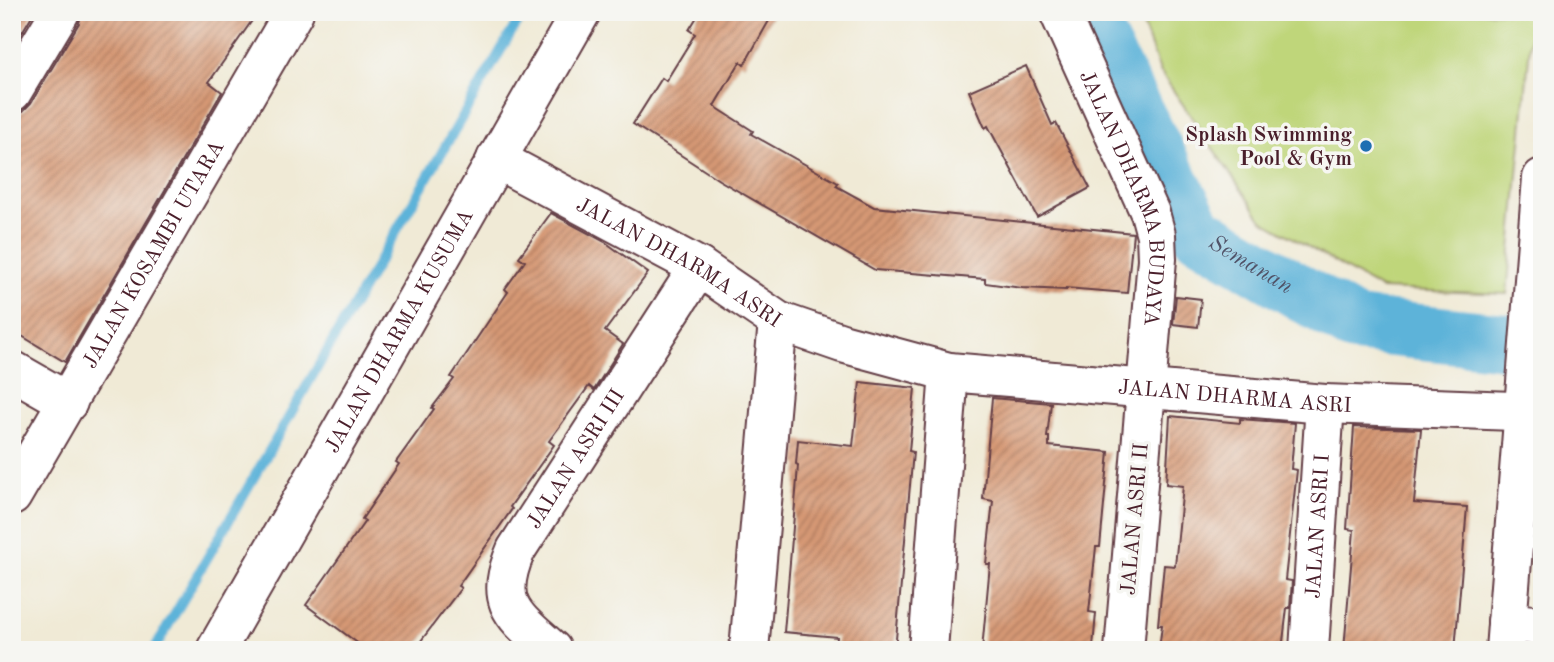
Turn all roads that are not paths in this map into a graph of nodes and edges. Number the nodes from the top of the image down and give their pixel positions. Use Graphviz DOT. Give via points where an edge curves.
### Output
graph roads {
  1 [pos="60,12"];
  2 [pos="294,12"];
  3 [pos="581,12"];
  4 [pos="1059,12"];
  5 [pos="12,92"];
  6 [pos="496,159"];
  7 [pos="1542,178"];
  8 [pos="699,267"];
  9 [pos="1536,292"];
  10 [pos="778,321"];
  11 [pos="12,370"];
  12 [pos="949,372"];
  13 [pos="1144,388"];
  14 [pos="68,402"];
  15 [pos="1325,404"];
  16 [pos="1529,410"];
  17 [pos="12,496"];
  18 [pos="1518,633"];
  19 [pos="216,650"];
  20 [pos="552,650"];
  21 [pos="749,650"];
  22 [pos="928,650"];
  23 [pos="1124,650"];
  24 [pos="1309,650"];
  1 -- 5 [label="street"];
  2 -- 14 [label="street, JALAN KOSAMBI UTARA"];
  3 -- 6 [label="street, JALAN DHARMA KUSUMA"];
  4 -- 13 [label="street, JALAN DHARMA BUDAYA" via="1150,213 1156,236"];
  6 -- 8 [label="street, JALAN DHARMA ASRI"];
  6 -- 19 [label="street, JALAN DHARMA KUSUMA"];
  7 -- 9 [label="street"];
  8 -- 10 [label="street, JALAN DHARMA ASRI"];
  8 -- 20 [label="street, JALAN ASRI III" via="516,550 505,588 510,605 522,623"];
  9 -- 16 [label="street"];
  10 -- 12 [label="street, JALAN DHARMA ASRI"];
  10 -- 21 [label="street"];
  11 -- 14 [label="street"];
  12 -- 13 [label="street, JALAN DHARMA ASRI"];
  12 -- 22 [label="street"];
  13 -- 15 [label="street, JALAN DHARMA ASRI"];
  13 -- 23 [label="street, JALAN ASRI II"];
  14 -- 17 [label="street, JALAN KOSAMBI UTARA"];
  15 -- 16 [label="street, JALAN DHARMA ASRI"];
  15 -- 24 [label="street, JALAN ASRI I"];
  16 -- 18 [label="street"];
}
